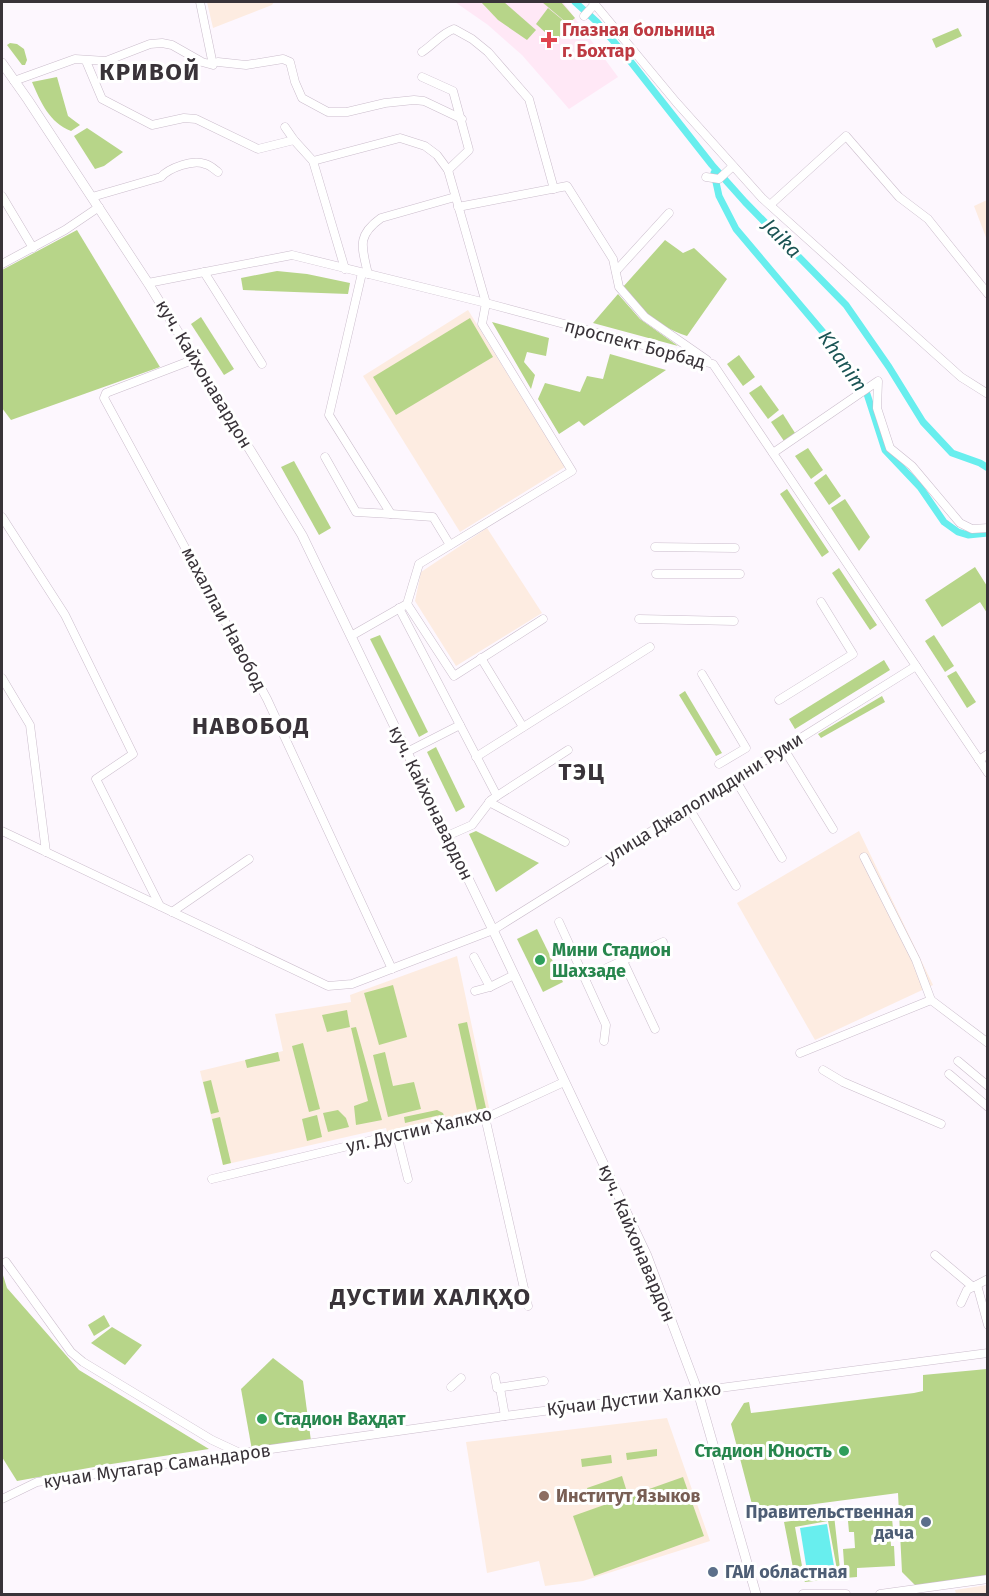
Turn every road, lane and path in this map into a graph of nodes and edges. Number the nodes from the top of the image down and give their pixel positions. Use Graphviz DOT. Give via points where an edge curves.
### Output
graph roads {
  1 [pos="200,2"];
  2 [pos="594,3"];
  3 [pos="584,16"];
  4 [pos="422,52"];
  5 [pos="86,61"];
  6 [pos="2,63"];
  7 [pos="216,64"];
  8 [pos="422,76"];
  9 [pos="14,81"];
  10 [pos="462,119"];
  11 [pos="285,127"];
  12 [pos="294,140"];
  13 [pos="313,161"];
  14 [pos="733,166"];
  15 [pos="448,170"];
  16 [pos="218,171"];
  17 [pos="706,177"];
  18 [pos="554,189"];
  19 [pos="2,196"];
  20 [pos="92,197"];
  21 [pos="454,197"];
  22 [pos="770,205"];
  23 [pos="99,207"];
  24 [pos="459,207"];
  25 [pos="669,213"];
  26 [pos="33,248"];
  27 [pos="2,264"];
  28 [pos="345,268"];
  29 [pos="616,271"];
  30 [pos="204,272"];
  31 [pos="365,273"];
  32 [pos="148,283"];
  33 [pos="987,294"];
  34 [pos="486,303"];
  35 [pos="195,359"];
  36 [pos="262,364"];
  37 [pos="713,364"];
  38 [pos="987,394"];
  39 [pos="773,453"];
  40 [pos="325,457"];
  41 [pos="391,514"];
  42 [pos="2,517"];
  43 [pos="987,528"];
  44 [pos="450,545"];
  45 [pos="654,547"];
  46 [pos="735,548"];
  47 [pos="656,574"];
  48 [pos="740,574"];
  49 [pos="821,602"];
  50 [pos="403,606"];
  51 [pos="543,619"];
  52 [pos="639,619"];
  53 [pos="734,621"];
  54 [pos="351,636"];
  55 [pos="650,647"];
  56 [pos="481,658"];
  57 [pos="916,666"];
  58 [pos="702,674"];
  59 [pos="2,678"];
  60 [pos="779,700"];
  61 [pos="460,725"];
  62 [pos="523,728"];
  63 [pos="784,749"];
  64 [pos="568,750"];
  65 [pos="407,752"];
  66 [pos="987,754"];
  67 [pos="476,757"];
  68 [pos="979,760"];
  69 [pos="719,764"];
  70 [pos="987,773"];
  71 [pos="735,779"];
  72 [pos="497,796"];
  73 [pos="489,802"];
  74 [pos="689,808"];
  75 [pos="833,829"];
  76 [pos="2,831"];
  77 [pos="447,836"];
  78 [pos="565,842"];
  79 [pos="46,852"];
  80 [pos="864,857"];
  81 [pos="782,858"];
  82 [pos="249,859"];
  83 [pos="736,886"];
  84 [pos="160,906"];
  85 [pos="172,912"];
  86 [pos="559,922"];
  87 [pos="493,930"];
  88 [pos="663,942"];
  89 [pos="474,957"];
  90 [pos="623,961"];
  91 [pos="392,969"];
  92 [pos="514,975"];
  93 [pos="585,978"];
  94 [pos="490,987"];
  95 [pos="475,991"];
  96 [pos="931,1000"];
  97 [pos="655,1029"];
  98 [pos="604,1041"];
  99 [pos="987,1043"];
  100 [pos="800,1053"];
  101 [pos="958,1061"];
  102 [pos="823,1070"];
  103 [pos="949,1074"];
  104 [pos="564,1082"];
  105 [pos="987,1086"];
  106 [pos="987,1107"];
  107 [pos="485,1116"];
  108 [pos="941,1124"];
  109 [pos="397,1135"];
  110 [pos="212,1179"];
  111 [pos="408,1179"];
  112 [pos="936,1255"];
  113 [pos="6,1262"];
  114 [pos="987,1279"];
  115 [pos="975,1286"];
  116 [pos="961,1303"];
  117 [pos="528,1306"];
  118 [pos="987,1324"];
  119 [pos="987,1353"];
  120 [pos="495,1377"];
  121 [pos="461,1378"];
  122 [pos="544,1381"];
  123 [pos="452,1387"];
  124 [pos="500,1388"];
  125 [pos="698,1392"];
  126 [pos="504,1416"];
  127 [pos="281,1448"];
  128 [pos="242,1454"];
  129 [pos="2,1500"];
  130 [pos="987,1579"];
  131 [pos="758,1593"];
  132 [pos="803,1594"];
  133 [pos="846,1594"];
  134 [pos="880,1594"];
  1 -- 7 [label="street"];
  2 -- 3 [label="street"];
  2 -- 14 [label="street"];
  4 -- 18 [label="street" via="454,29 488,52 529,99"];
  5 -- 7 [label="street" via="106,61 162,43 202,62"];
  5 -- 9 [label="street" via="75,59"];
  5 -- 12 [label="street" via="102,99 152,125 196,119 258,149"];
  6 -- 9 [label="main road, куч. Кайхонавардон"];
  7 -- 10 [label="street" via="246,65 283,59 290,62 302,98 328,112 414,100"];
  8 -- 10 [label="street" via="453,91"];
  9 -- 20 [label="main road, куч. Кайхонавардон"];
  10 -- 15 [label="street" via="469,150"];
  11 -- 12 [label="street"];
  12 -- 13 [label="street"];
  13 -- 15 [label="street" via="400,138 425,146"];
  13 -- 28 [label="street"];
  14 -- 17 [label="street" via="719,179"];
  14 -- 22 [label="street"];
  15 -- 21 [label="street"];
  16 -- 20 [label="street" via="205,163 196,163"];
  18 -- 24 [label="street"];
  18 -- 29 [label="street" via="567,186 613,259"];
  19 -- 26 [label="street"];
  20 -- 23 [label="main road, куч. Кайхонавардон"];
  21 -- 24 [label="street"];
  21 -- 31 [label="street" via="381,218 372,225 364,233 362,246"];
  22 -- 33 [label="street" via="846,136 899,197 928,219"];
  22 -- 38 [label="street" via="961,377"];
  23 -- 26 [label="street"];
  23 -- 32 [label="main road, куч. Кайхонавардон"];
  24 -- 34 [label="street"];
  25 -- 29 [label="street"];
  26 -- 27 [label="street"];
  28 -- 30 [label="street, проспект Борбад" via="292,255"];
  28 -- 31 [label="street, проспект Борбад"];
  29 -- 37 [label="street" via="619,287 645,317"];
  30 -- 32 [label="street, проспект Борбад"];
  30 -- 36 [label="street"];
  31 -- 34 [label="street, проспект Борбад"];
  31 -- 41 [label="street" via="329,414"];
  32 -- 35 [label="main road, куч. Кайхонавардон"];
  34 -- 37 [label="street, проспект Борбад"];
  34 -- 44 [label="street" via="482,324 572,471"];
  35 -- 54 [label="main road, куч. Кайхонавардон" via="302,535"];
  35 -- 91 [label="street, махаллаи Навобод" via="106,393 104,398 267,699"];
  37 -- 39 [label="street, проспект Борбад"];
  39 -- 43 [label="street" via="878,381 877,408 890,448 912,466 960,523 972,529"];
  39 -- 57 [label="street, проспект Борбад"];
  40 -- 41 [label="street" via="356,512"];
  41 -- 44 [label="street" via="433,517"];
  42 -- 84 [label="street" via="65,615 133,754 96,778"];
  44 -- 50 [label="street" via="419,564"];
  45 -- 46 [label="street"];
  47 -- 48 [label="street"];
  49 -- 60 [label="street" via="853,654"];
  50 -- 54 [label="street"];
  50 -- 56 [label="street" via="454,676"];
  50 -- 61 [label="street"];
  51 -- 56 [label="street"];
  52 -- 53 [label="street"];
  54 -- 65 [label="main road, куч. Кайхонавардон"];
  55 -- 62 [label="street"];
  56 -- 62 [label="street"];
  57 -- 63 [label="street, улица Джалолиддини Руми"];
  57 -- 68 [label="street, проспект Борбад"];
  58 -- 69 [label="street" via="746,748"];
  59 -- 79 [label="street" via="30,725"];
  61 -- 65 [label="street"];
  61 -- 67 [label="street"];
  62 -- 67 [label="street"];
  63 -- 71 [label="street, улица Джалолиддини Руми"];
  63 -- 75 [label="street"];
  64 -- 72 [label="street"];
  65 -- 77 [label="main road, куч. Кайхонавардон"];
  66 -- 68 [label="street"];
  67 -- 72 [label="street"];
  68 -- 70 [label="street, проспект Борбад"];
  71 -- 74 [label="street, улица Джалолиддини Руми"];
  71 -- 81 [label="street"];
  72 -- 73 [label="street"];
  73 -- 77 [label="street" via="472,825"];
  73 -- 78 [label="street"];
  74 -- 83 [label="street"];
  74 -- 87 [label="street, улица Джалолиддини Руми"];
  76 -- 79 [label="street, улица Джалолиддини Руми"];
  77 -- 87 [label="main road, куч. Кайхонавардон"];
  79 -- 84 [label="street, улица Джалолиддини Руми"];
  80 -- 96 [label="street" via="916,960"];
  82 -- 85 [label="street"];
  84 -- 85 [label="street, улица Джалолиддини Руми"];
  85 -- 91 [label="street, улица Джалолиддини Руми" via="328,986 352,984"];
  86 -- 93 [label="street"];
  87 -- 91 [label="street, улица Джалолиддини Руми"];
  87 -- 92 [label="main road, куч. Кайхонавардон"];
  88 -- 90 [label="street"];
  89 -- 94 [label="street"];
  90 -- 93 [label="street"];
  90 -- 97 [label="street"];
  92 -- 94 [label="street"];
  92 -- 104 [label="main road, куч. Кайхонавардон"];
  93 -- 98 [label="street" via="606,1025"];
  94 -- 95 [label="street"];
  96 -- 99 [label="street"];
  96 -- 100 [label="street"];
  101 -- 105 [label="street"];
  102 -- 108 [label="street"];
  103 -- 106 [label="street"];
  104 -- 107 [label="street, ул. Дустии Халкхо"];
  104 -- 125 [label="main road, куч. Кайхонавардон" via="647,1256"];
  107 -- 109 [label="street, ул. Дустии Халкхо"];
  107 -- 117 [label="street"];
  109 -- 110 [label="street, ул. Дустии Халкхо"];
  109 -- 111 [label="street"];
  112 -- 115 [label="street"];
  113 -- 128 [label="street" via="71,1353 212,1440"];
  114 -- 115 [label="street"];
  115 -- 116 [label="street" via="967,1290"];
  115 -- 118 [label="street"];
  119 -- 125 [label="street, Кӯчаи Дустии Халкхо"];
  120 -- 124 [label="street"];
  121 -- 123 [label="street"];
  122 -- 124 [label="street"];
  124 -- 126 [label="street"];
  125 -- 126 [label="street, Кӯчаи Дустии Халкхо"];
  125 -- 131 [label="main road, куч. Кайхонавардон"];
  126 -- 127 [label="street, Кӯчаи Дустии Халкхо"];
  127 -- 128 [label="street, кучаи Мутагар Самандаров"];
  128 -- 129 [label="street, кучаи Мутагар Самандаров" via="37,1482"];
  130 -- 134 [label="street"];
  132 -- 133 [label="street"];
}
